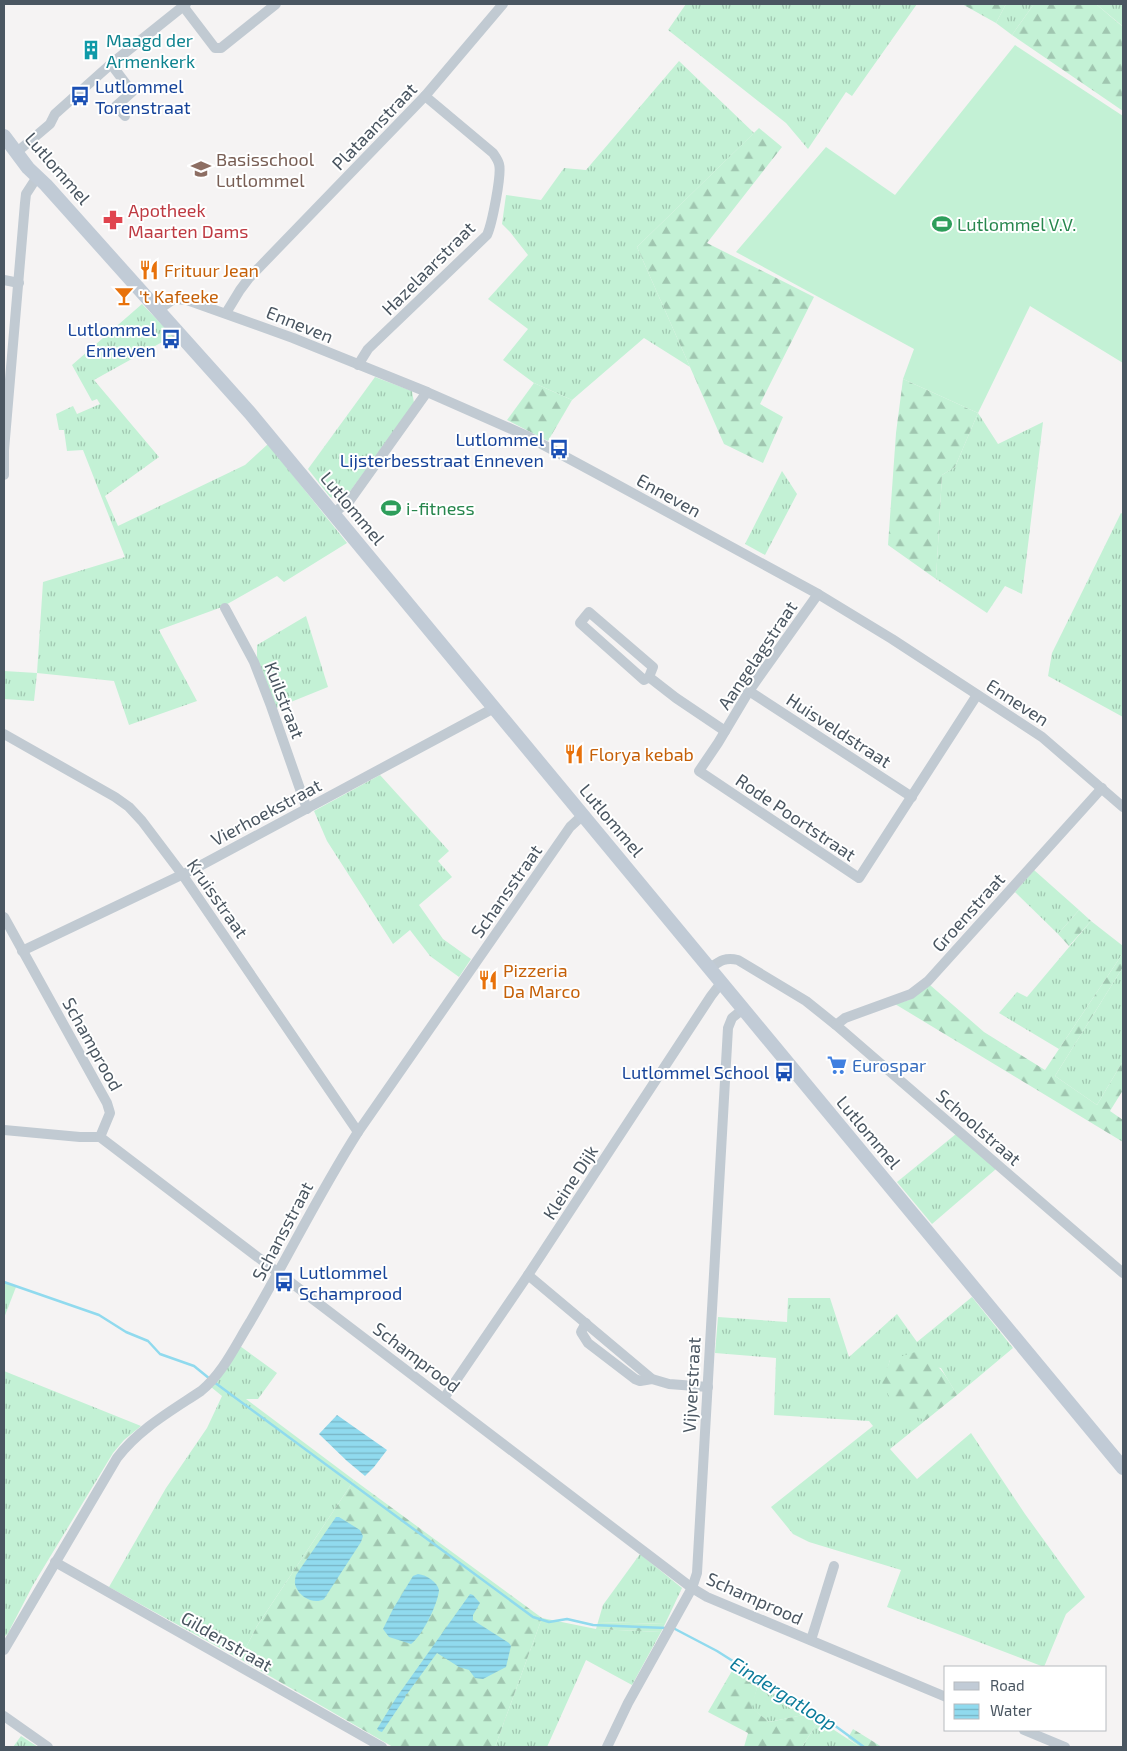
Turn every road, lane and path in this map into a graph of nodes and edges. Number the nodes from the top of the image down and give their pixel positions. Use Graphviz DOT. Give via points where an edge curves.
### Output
graph roads {
  1 [pos="276,4"];
  2 [pos="503,4"];
  3 [pos="184,5"];
  4 [pos="111,64"];
  5 [pos="425,96"];
  6 [pos="125,116"];
  7 [pos="4,136"];
  8 [pos="17,152"];
  9 [pos="37,177"];
  10 [pos="4,280"];
  11 [pos="19,283"];
  12 [pos="158,310"];
  13 [pos="226,313"];
  14 [pos="358,365"];
  15 [pos="427,392"];
  16 [pos="4,475"];
  17 [pos="334,513"];
  18 [pos="818,594"];
  19 [pos="225,608"];
  20 [pos="649,677"];
  21 [pos="749,691"];
  22 [pos="977,696"];
  23 [pos="494,708"];
  24 [pos="725,731"];
  25 [pos="4,734"];
  26 [pos="1102,788"];
  27 [pos="912,797"];
  28 [pos="1123,807"];
  29 [pos="306,808"];
  30 [pos="583,815"];
  31 [pos="182,874"];
  32 [pos="4,917"];
  33 [pos="22,951"];
  34 [pos="710,968"];
  35 [pos="722,983"];
  36 [pos="743,1009"];
  37 [pos="836,1025"];
  38 [pos="4,1130"];
  39 [pos="358,1132"];
  40 [pos="100,1137"];
  41 [pos="1123,1273"];
  42 [pos="279,1274"];
  43 [pos="528,1275"];
  44 [pos="708,1387"];
  45 [pos="444,1398"];
  46 [pos="1123,1468"];
  47 [pos="55,1562"];
  48 [pos="834,1566"];
  49 [pos="692,1588"];
  50 [pos="811,1640"];
  51 [pos="4,1650"];
  52 [pos="944,1696"];
  53 [pos="4,1716"];
  54 [pos="1026,1731"];
  55 [pos="48,1747"];
  56 [pos="382,1747"];
  57 [pos="607,1747"];
  58 [pos="1065,1747"];
  1 -- 3 [label="street" via="218,49"];
  2 -- 5 [label="street, Plataanstraat"];
  3 -- 4 [label="street"];
  4 -- 6 [label="street" via="132,92 116,106"];
  4 -- 8 [label="street"];
  5 -- 13 [label="street, Plataanstraat" via="250,278"];
  5 -- 14 [label="street, Hazelaarstraat" via="493,153 499,164 492,222 487,235 368,349"];
  7 -- 8 [label="main road, Lutlommel"];
  8 -- 9 [label="main road, Lutlommel"];
  9 -- 11 [label="street" via="26,194"];
  9 -- 12 [label="main road, Lutlommel"];
  10 -- 11 [label="street"];
  11 -- 16 [label="street"];
  12 -- 13 [label="street, Enneven" via="179,299"];
  12 -- 17 [label="main road, Lutlommel"];
  13 -- 14 [label="street, Enneven"];
  14 -- 15 [label="street, Enneven"];
  15 -- 17 [label="street" via="350,500"];
  15 -- 18 [label="street, Enneven" via="525,435"];
  17 -- 23 [label="main road, Lutlommel"];
  18 -- 21 [label="street, Aangelagstraat"];
  18 -- 22 [label="street, Enneven"];
  19 -- 29 [label="street, Kuilstraat" via="264,688"];
  20 -- 20 [label="street, Aangelagstraat" via="653,667 589,612 580,623 644,680"];
  20 -- 24 [label="street, Aangelagstraat"];
  21 -- 24 [label="street, Aangelagstraat"];
  21 -- 27 [label="street, Huisveldstraat"];
  22 -- 26 [label="street, Enneven" via="1042,737"];
  22 -- 27 [label="street, Rode Poortstraat"];
  23 -- 29 [label="street, Vierhoekstraat"];
  23 -- 30 [label="main road, Lutlommel"];
  24 -- 27 [label="street, Rode Poortstraat" via="698,771 859,878"];
  25 -- 31 [label="street, Kruisstraat" via="129,807"];
  26 -- 28 [label="street, Enneven"];
  26 -- 37 [label="street, Groenstraat" via="928,981 912,994 845,1018"];
  29 -- 31 [label="street, Vierhoekstraat"];
  30 -- 34 [label="main road, Lutlommel"];
  30 -- 39 [label="street, Schansstraat" via="570,827"];
  31 -- 33 [label="street, Vierhoekstraat"];
  31 -- 39 [label="street, Kruisstraat"];
  32 -- 33 [label="street, Schamprood"];
  33 -- 40 [label="street, Schamprood" via="107,1103 110,1113"];
  34 -- 35 [label="main road, Lutlommel"];
  34 -- 37 [label="street, Schoolstraat" via="723,959 738,960 806,1001"];
  35 -- 36 [label="main road, Lutlommel"];
  35 -- 43 [label="street, Kleine Dijk"];
  36 -- 44 [label="street, Vijverstraat" via="732,1018 728,1028"];
  36 -- 46 [label="main road, Lutlommel"];
  37 -- 41 [label="street, Schoolstraat"];
  38 -- 40 [label="street"];
  39 -- 42 [label="street, Schansstraat"];
  40 -- 42 [label="street, Schamprood"];
  42 -- 45 [label="street, Schamprood"];
  42 -- 47 [label="street, Schansstraat" via="212,1381 125,1447"];
  43 -- 44 [label="street" via="652,1378 669,1384"];
  43 -- 45 [label="street, Kleine Dijk"];
  44 -- 49 [label="street, Vijverstraat" via="697,1573"];
  45 -- 49 [label="street, Schamprood"];
  47 -- 51 [label="street, Schansstraat"];
  47 -- 56 [label="street, Gildenstraat"];
  48 -- 50 [label="street"];
  49 -- 50 [label="street, Schamprood"];
  49 -- 57 [label="street, Vijverstraat" via="628,1702"];
  50 -- 52 [label="street, Schamprood"];
  53 -- 55 [label="street"];
  54 -- 58 [label="street"];
}
